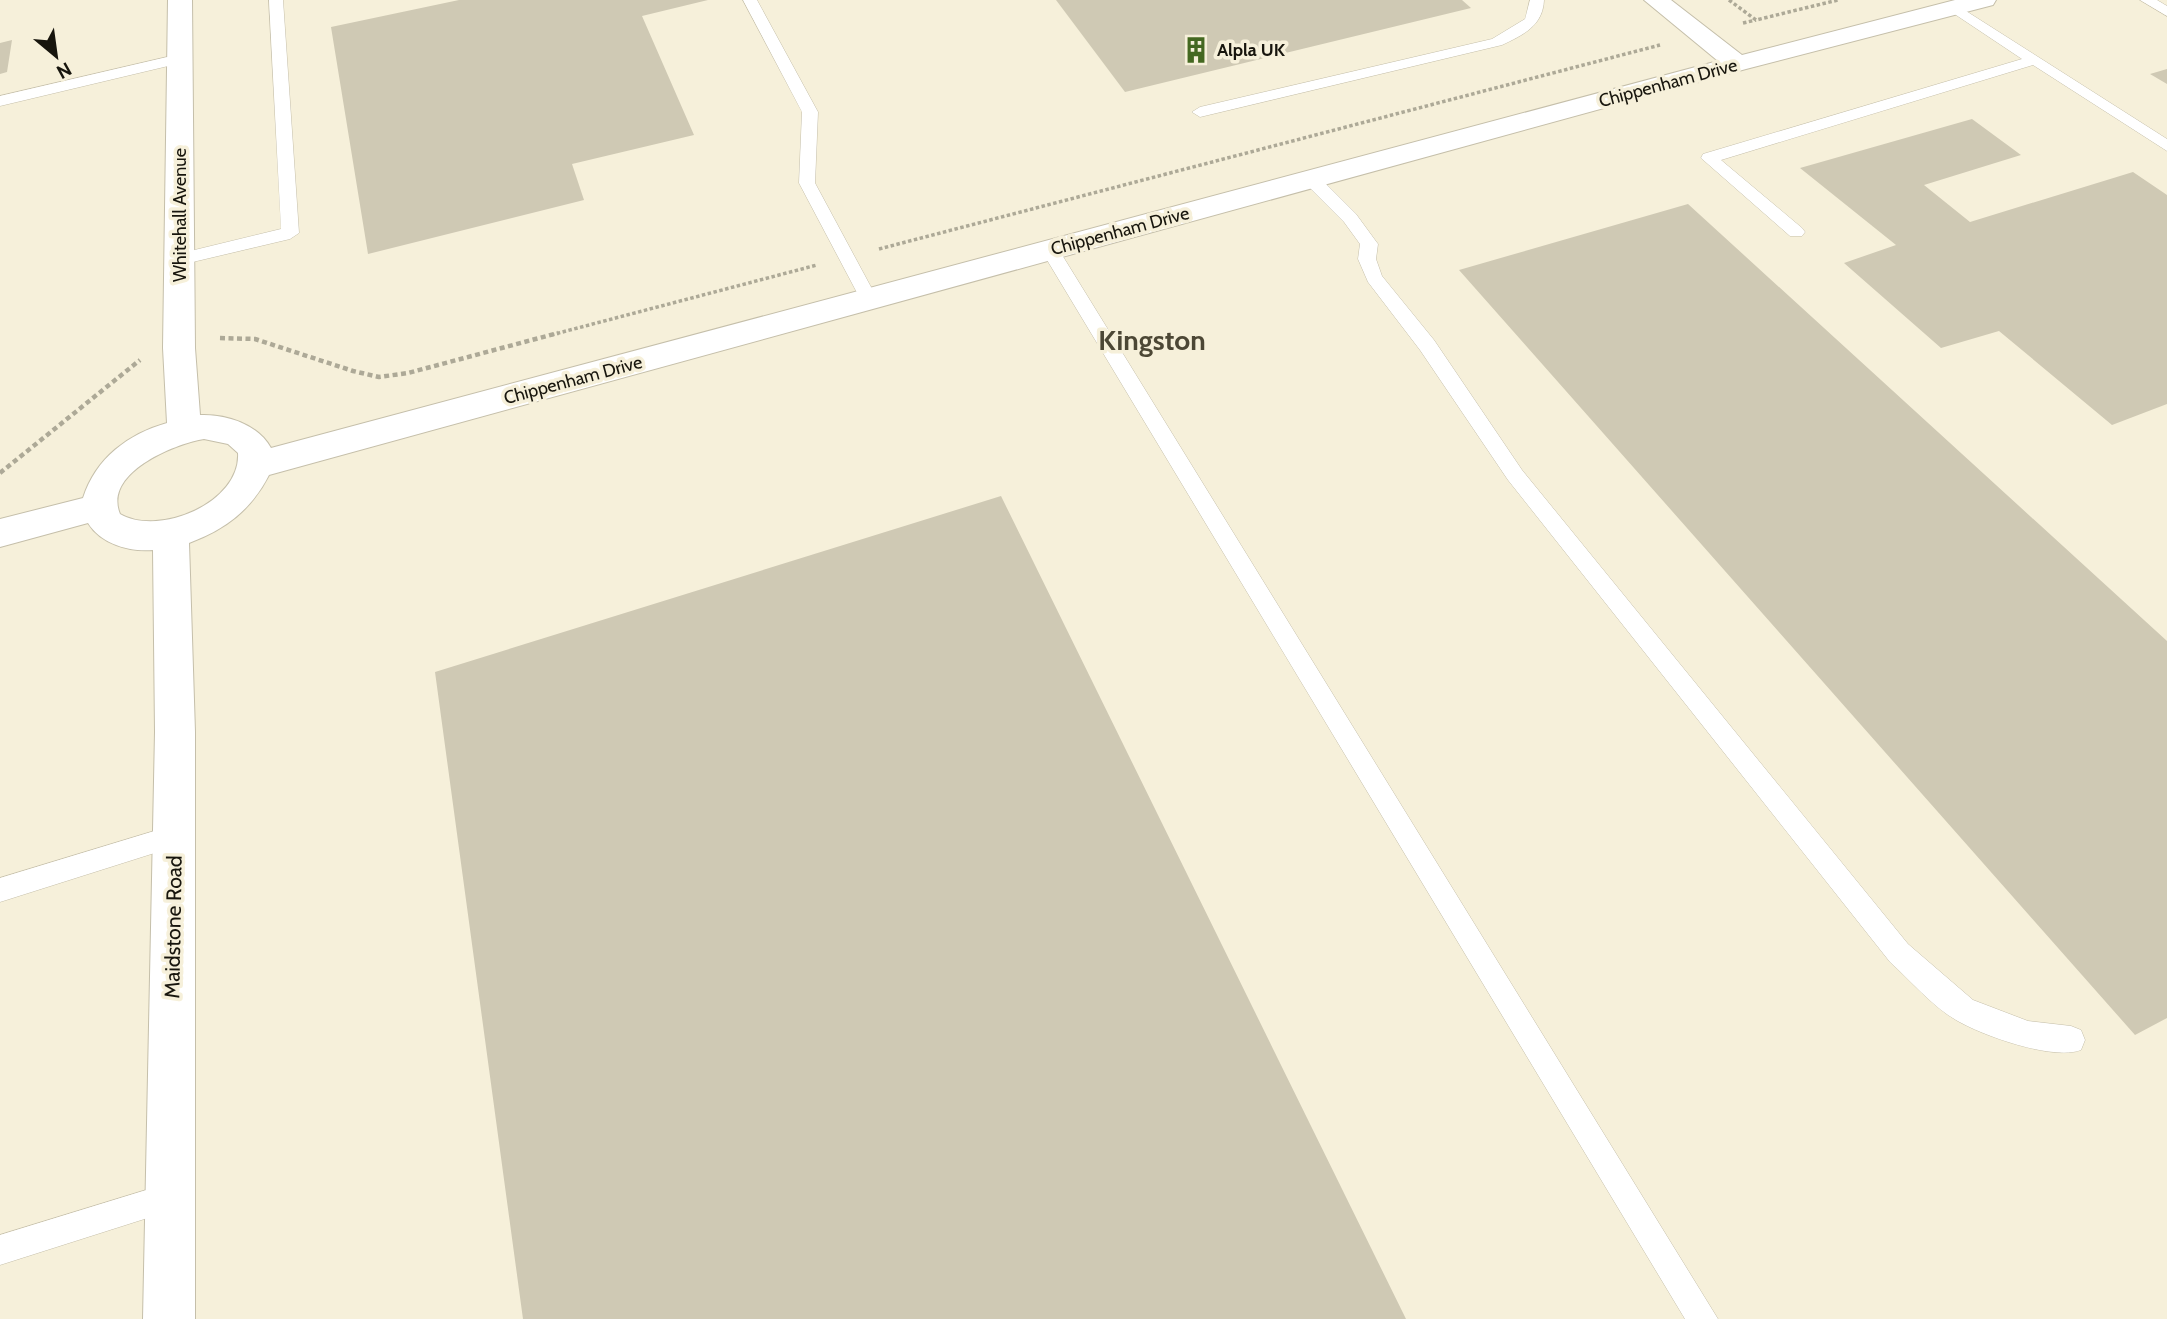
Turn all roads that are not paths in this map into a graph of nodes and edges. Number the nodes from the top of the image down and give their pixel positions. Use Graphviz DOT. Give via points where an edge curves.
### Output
graph roads {
  1 [pos="180,0"];
  2 [pos="276,0"];
  3 [pos="750,0"];
  4 [pos="1536,0"];
  5 [pos="1656,0"];
  6 [pos="1984,0"];
  7 [pos="2147,0"];
  8 [pos="1955,8"];
  9 [pos="2167,12"];
  10 [pos="180,59"];
  11 [pos="2034,60"];
  12 [pos="1737,64"];
  13 [pos="0,101"];
  14 [pos="1199,113"];
  15 [pos="2167,146"];
  16 [pos="1311,180"];
  17 [pos="1796,232"];
  18 [pos="1050,250"];
  19 [pos="180,259"];
  20 [pos="869,300"];
  21 [pos="184,430"];
  22 [pos="257,465"];
  23 [pos="99,507"];
  24 [pos="0,533"];
  25 [pos="171,535"];
  26 [pos="174,836"];
  27 [pos="0,890"];
  28 [pos="2071,1040"];
  29 [pos="169,1198"];
  30 [pos="0,1250"];
  31 [pos="169,1319"];
  32 [pos="1703,1319"];
  1 -- 10 [label="street, Whitehall Avenue"];
  2 -- 19 [label="lane" via="290,233"];
  3 -- 20 [label="lane" via="810,112 807,183"];
  4 -- 14 [label="lane" via="1537,11 1528,25 1497,41"];
  5 -- 12 [label="street"];
  6 -- 8 [label="street, Chippenham Drive"];
  7 -- 9 [label="lane"];
  8 -- 11 [label="lane"];
  8 -- 12 [label="street, Chippenham Drive"];
  10 -- 13 [label="lane"];
  10 -- 19 [label="street, Whitehall Avenue"];
  11 -- 15 [label="lane"];
  11 -- 17 [label="lane" via="1709,158"];
  12 -- 16 [label="street, Chippenham Drive"];
  16 -- 18 [label="street, Chippenham Drive"];
  16 -- 28 [label="lane" via="1369,244 1367,259 1374,278 1427,345 1516,475 1899,953 1964,1010 2028,1035"];
  18 -- 20 [label="street, Chippenham Drive"];
  18 -- 32 [label="lane"];
  19 -- 21 [label="street, Whitehall Avenue"];
  20 -- 22 [label="street, Chippenham Drive"];
  21 -- 22 [label="street" via="204,427 237,433 249,441"];
  21 -- 23 [label="street" via="162,436 123,460 109,475"];
  22 -- 25 [label="street" via="239,499 196,527"];
  23 -- 24 [label="street"];
  23 -- 25 [label="street" via="103,519 121,533 148,538"];
  25 -- 26 [label="street, Maidstone Road"];
  26 -- 27 [label="lane"];
  26 -- 29 [label="street, Maidstone Road"];
  29 -- 30 [label="lane"];
  29 -- 31 [label="street, Maidstone Road"];
}
